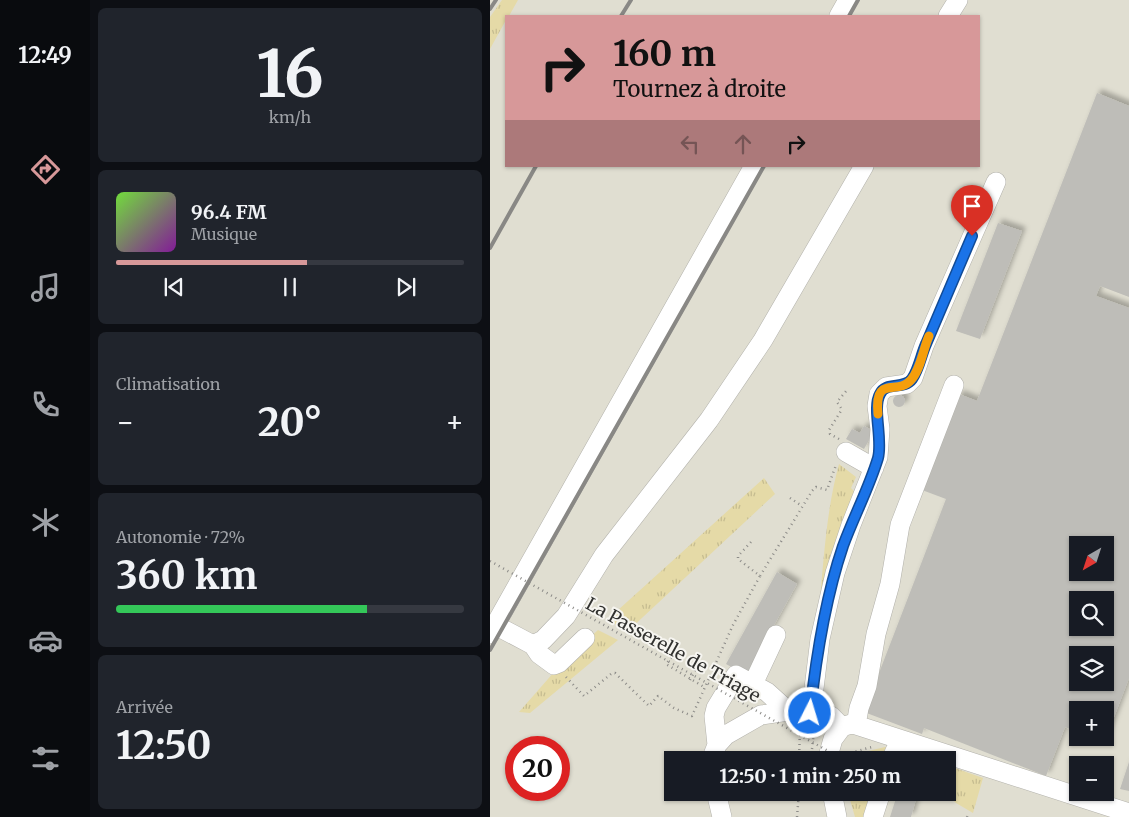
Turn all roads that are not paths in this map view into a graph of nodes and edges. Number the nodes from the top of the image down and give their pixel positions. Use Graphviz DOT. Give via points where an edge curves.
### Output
graph roads {
  1 [pos="848,0"];
  2 [pos="958,0"];
  3 [pos="840,15"];
  4 [pos="949,15"];
  5 [pos="753,167"];
  6 [pos="863,167"];
  7 [pos="996,182"];
  8 [pos="954,385"];
  9 [pos="842,451"];
  10 [pos="874,468"];
  11 [pos="492,629"];
  12 [pos="776,635"];
  13 [pos="585,638"];
  14 [pos="532,646"];
  15 [pos="754,684"];
  16 [pos="804,713"];
  17 [pos="849,726"];
  18 [pos="900,740"];
  19 [pos="714,751"];
  20 [pos="715,751"];
  21 [pos="829,751"];
  22 [pos="895,751"];
  23 [pos="718,801"];
  24 [pos="834,801"];
  25 [pos="878,801"];
  26 [pos="1129,813"];
  27 [pos="722,817"];
  28 [pos="838,817"];
  29 [pos="873,817"];
  1 -- 3 [label="street"];
  2 -- 4 [label="street"];
  5 -- 11 [label="street"];
  6 -- 14 [label="street" via="764,340 709,420 604,555 566,616 543,640"];
  7 -- 10 [label="street" via="913,378 907,384 886,387 879,394 880,446"];
  8 -- 17 [label="street" via="900,525 866,686"];
  9 -- 10 [label="street"];
  10 -- 16 [label="street" via="835,573"];
  11 -- 14 [label="street"];
  12 -- 15 [label="street"];
  13 -- 14 [label="street" via="554,666"];
  15 -- 16 [label="street"];
  15 -- 19 [label="street" via="736,675 721,698 714,711"];
  16 -- 17 [label="street" via="831,716"];
  16 -- 20 [label="street" via="761,715 731,731"];
  17 -- 18 [label="street"];
  17 -- 21 [label="street" via="833,740"];
  18 -- 22 [label="street"];
  18 -- 26 [label="street"];
  23 -- 27 [label="street"];
  24 -- 28 [label="street"];
  25 -- 29 [label="street"];
}
